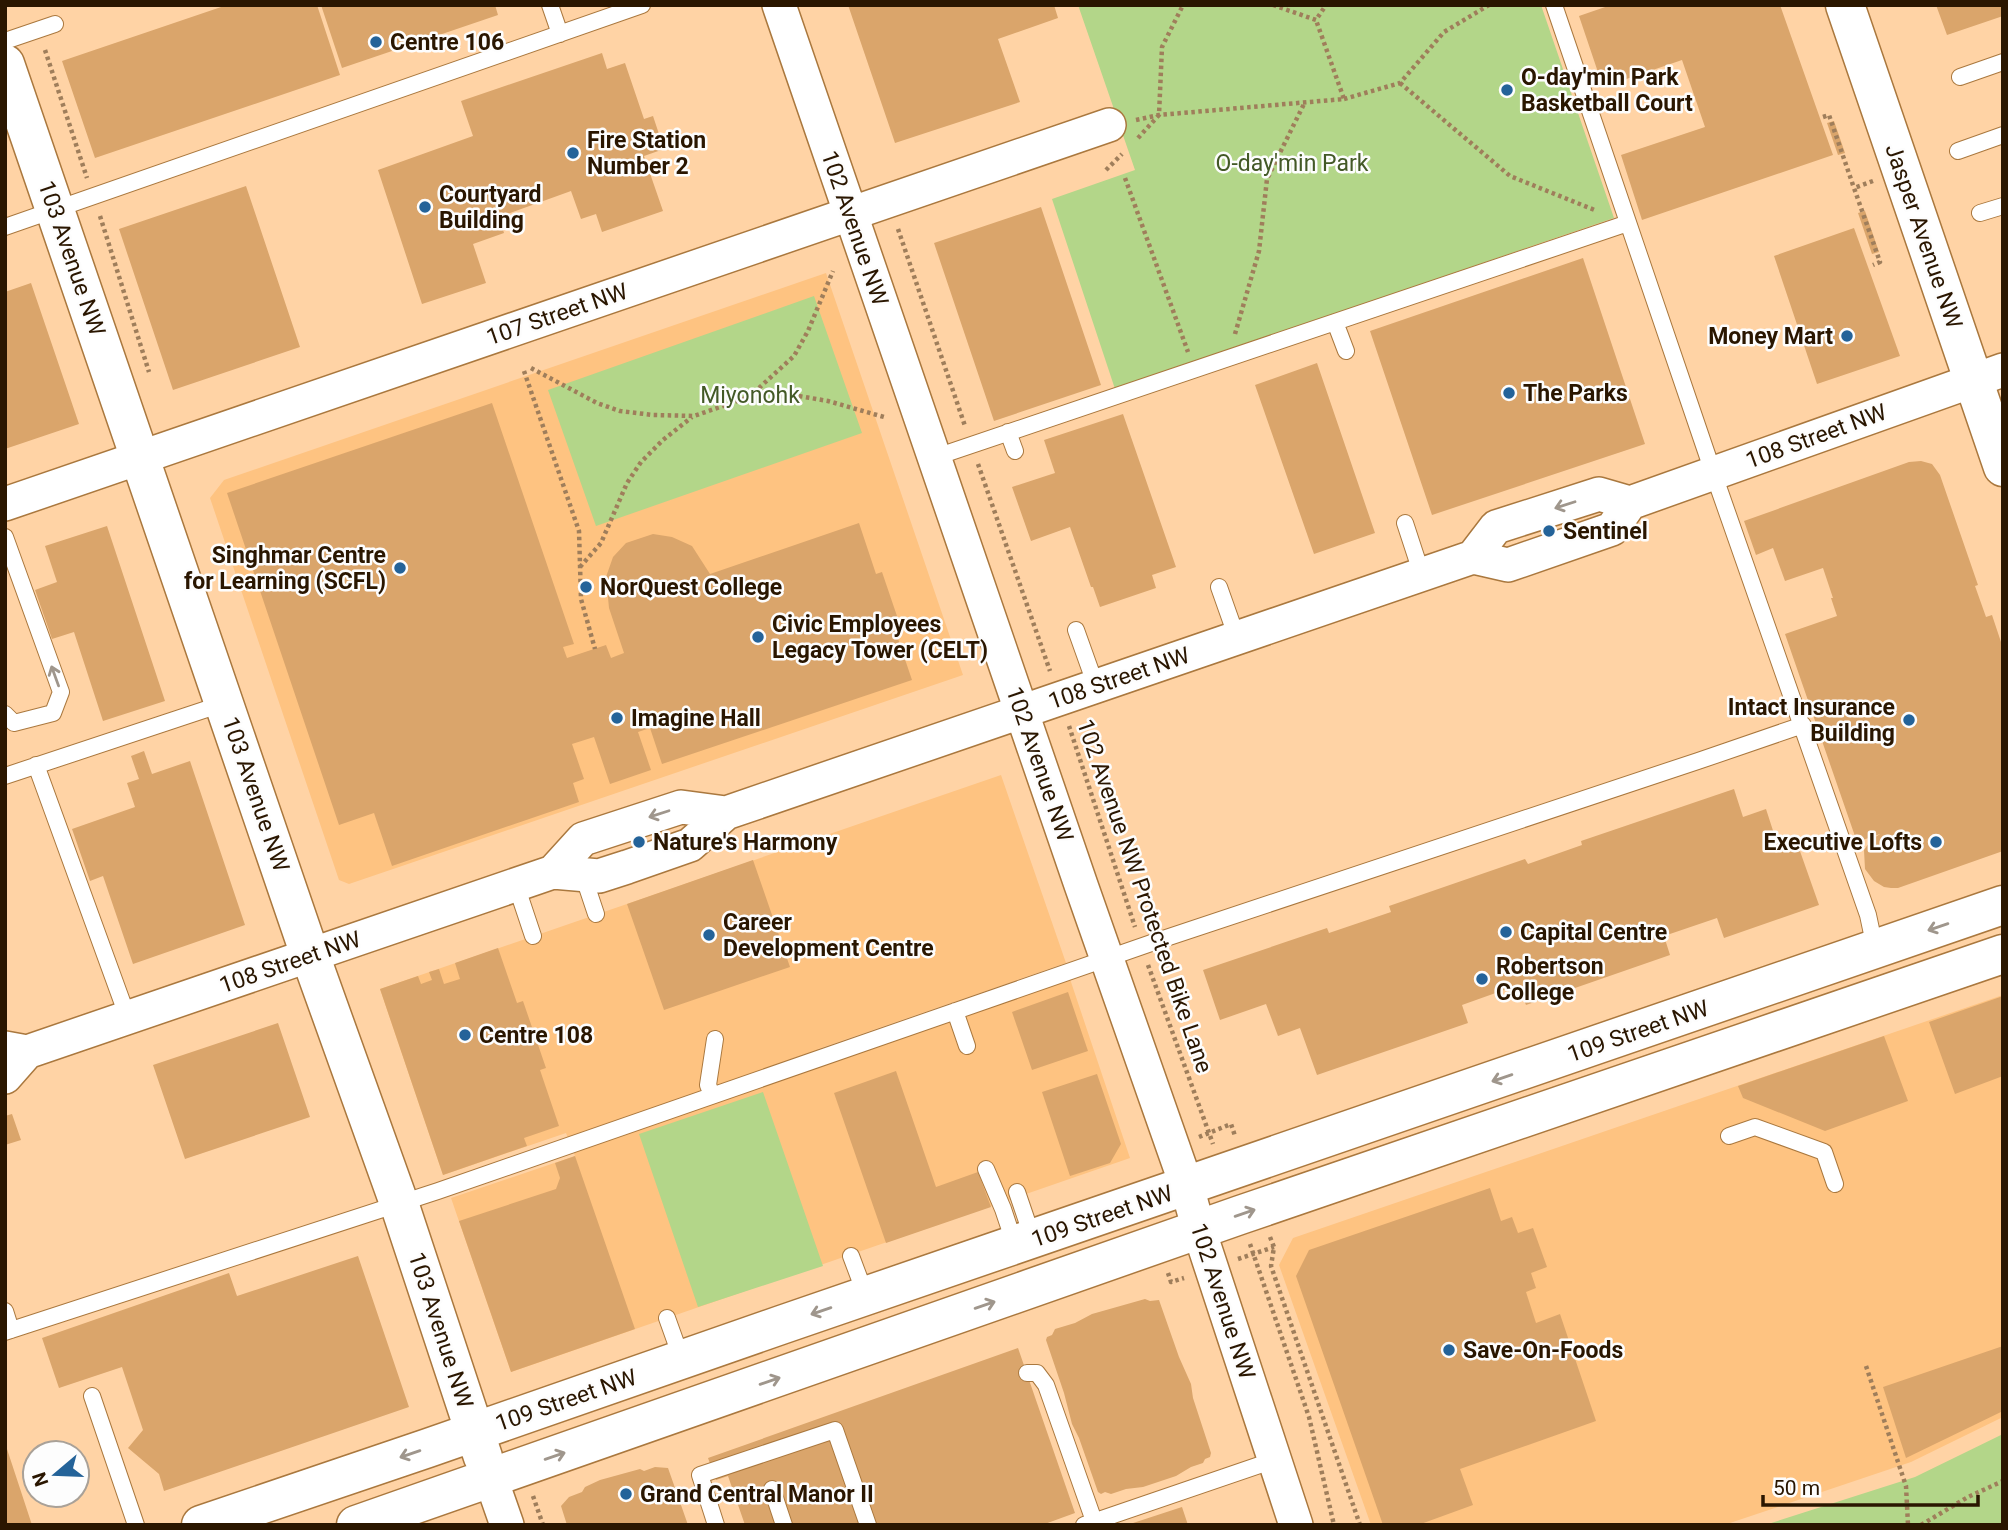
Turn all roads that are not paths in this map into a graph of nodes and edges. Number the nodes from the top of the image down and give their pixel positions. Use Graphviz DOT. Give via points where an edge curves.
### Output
graph roads {
  1 [pos="550,5"];
  2 [pos="642,5"];
  3 [pos="779,5"];
  4 [pos="1555,5"];
  5 [pos="1845,5"];
  6 [pos="55,24"];
  7 [pos="560,34"];
  8 [pos="5,41"];
  9 [pos="2003,62"];
  10 [pos="5,64"];
  11 [pos="1960,77"];
  12 [pos="1109,125"];
  13 [pos="2003,135"];
  14 [pos="1958,151"];
  15 [pos="2003,206"];
  16 [pos="56,210"];
  17 [pos="1980,213"];
  18 [pos="850,214"];
  19 [pos="1628,223"];
  20 [pos="5,227"];
  21 [pos="1335,322"];
  22 [pos="1346,351"];
  23 [pos="1988,375"];
  24 [pos="1008,432"];
  25 [pos="1015,451"];
  26 [pos="141,457"];
  27 [pos="933,457"];
  28 [pos="2003,467"];
  29 [pos="1713,472"];
  30 [pos="5,504"];
  31 [pos="1405,523"];
  32 [pos="5,537"];
  33 [pos="1422,575"];
  34 [pos="1219,587"];
  35 [pos="1076,629"];
  36 [pos="1237,638"];
  37 [pos="1096,686"];
  38 [pos="225,703"];
  39 [pos="1022,712"];
  40 [pos="5,714"];
  41 [pos="1803,725"];
  42 [pos="36,765"];
  43 [pos="5,776"];
  44 [pos="568,874"];
  45 [pos="516,885"];
  46 [pos="2003,905"];
  47 [pos="596,914"];
  48 [pos="533,936"];
  49 [pos="1875,948"];
  50 [pos="2003,954"];
  51 [pos="310,955"];
  52 [pos="1106,958"];
  53 [pos="955,1011"];
  54 [pos="128,1018"];
  55 [pos="715,1039"];
  56 [pos="967,1046"];
  57 [pos="16,1050"];
  58 [pos="5,1077"];
  59 [pos="712,1095"];
  60 [pos="1729,1136"];
  61 [pos="986,1169"];
  62 [pos="1835,1184"];
  63 [pos="1187,1187"];
  64 [pos="1017,1192"];
  65 [pos="399,1203"];
  66 [pos="1199,1230"];
  67 [pos="1024,1242"];
  68 [pos="852,1256"];
  69 [pos="866,1296"];
  70 [pos="5,1311"];
  71 [pos="667,1318"];
  72 [pos="8,1331"];
  73 [pos="682,1360"];
  74 [pos="1027,1373"];
  75 [pos="92,1396"];
  76 [pos="475,1432"];
  77 [pos="1274,1460"];
  78 [pos="491,1479"];
  79 [pos="772,1489"];
  80 [pos="1089,1523"];
  81 [pos="1289,1523"];
  82 [pos="136,1525"];
  83 [pos="201,1525"];
  84 [pos="356,1525"];
  85 [pos="507,1525"];
  86 [pos="716,1525"];
  87 [pos="784,1525"];
  88 [pos="868,1525"];
  1 -- 7 [label="lane"];
  2 -- 7 [label="lane"];
  3 -- 18 [label="street, 102 Avenue NW"];
  4 -- 19 [label="lane"];
  5 -- 23 [label="main road, Jasper Avenue NW"];
  6 -- 8 [label="lane"];
  7 -- 16 [label="lane"];
  9 -- 11 [label="lane"];
  10 -- 16 [label="main road, 103 Avenue NW"];
  12 -- 18 [label="street, 107 Street NW"];
  13 -- 14 [label="lane"];
  15 -- 17 [label="lane"];
  16 -- 20 [label="lane"];
  16 -- 26 [label="main road, 103 Avenue NW"];
  18 -- 26 [label="street, 107 Street NW"];
  18 -- 27 [label="street, 102 Avenue NW"];
  19 -- 21 [label="lane"];
  19 -- 29 [label="lane"];
  21 -- 22 [label="lane"];
  21 -- 24 [label="lane" via="1228,358 1151,391"];
  23 -- 28 [label="main road, Jasper Avenue NW"];
  23 -- 29 [label="street, 108 Street NW"];
  24 -- 25 [label="lane"];
  24 -- 27 [label="lane"];
  26 -- 30 [label="street, 107 Street NW"];
  26 -- 38 [label="main road, 103 Avenue NW"];
  27 -- 39 [label="street, 102 Avenue NW"];
  29 -- 33 [label="street, 108 Street NW" via="1630,503 1612,529 1508,565 1473,557"];
  29 -- 41 [label="lane"];
  31 -- 33 [label="lane"];
  40 -- 32 [label="lane, one-way" via="14,723 53,713 61,692"];
  33 -- 36 [label="street, 108 Street NW"];
  34 -- 36 [label="lane"];
  35 -- 37 [label="lane"];
  36 -- 37 [label="street, 108 Street NW"];
  37 -- 39 [label="street, 108 Street NW"];
  38 -- 42 [label="lane"];
  38 -- 51 [label="main road, 103 Avenue NW"];
  39 -- 44 [label="street, 108 Street NW" via="726,813 681,807 583,839"];
  39 -- 52 [label="street, 102 Avenue NW"];
  41 -- 49 [label="lane"];
  41 -- 52 [label="lane"];
  42 -- 43 [label="lane"];
  42 -- 54 [label="lane"];
  44 -- 45 [label="street, 108 Street NW"];
  44 -- 47 [label="lane"];
  45 -- 48 [label="lane"];
  45 -- 51 [label="street, 108 Street NW"];
  46 -- 49 [label="main road, 109 Street NW, one-way"];
  49 -- 63 [label="main road, 109 Street NW, one-way"];
  66 -- 50 [label="main road, 109 Street NW, one-way"];
  51 -- 54 [label="street, 108 Street NW"];
  51 -- 65 [label="main road, 103 Avenue NW"];
  52 -- 53 [label="lane" via="971,1001"];
  52 -- 63 [label="street, 102 Avenue NW"];
  53 -- 56 [label="lane"];
  53 -- 59 [label="lane" via="848,1043 792,1075"];
  54 -- 57 [label="street, 108 Street NW"];
  55 -- 59 [label="lane" via="708,1085"];
  57 -- 58 [label="street, 108 Street NW"];
  59 -- 65 [label="lane" via="662,1106 602,1133"];
  60 -- 62 [label="lane" via="1755,1127 1824,1152"];
  61 -- 67 [label="lane"];
  63 -- 66 [label="street, 102 Avenue NW"];
  63 -- 67 [label="main road, 109 Street NW"];
  64 -- 67 [label="lane"];
  65 -- 72 [label="lane"];
  65 -- 76 [label="main road, 103 Avenue NW"];
  66 -- 77 [label="street, 102 Avenue NW"];
  78 -- 66 [label="main road, 109 Street NW, one-way"];
  67 -- 69 [label="main road, 109 Street NW"];
  68 -- 69 [label="lane"];
  69 -- 73 [label="main road, 109 Street NW, one-way"];
  70 -- 72 [label="lane"];
  71 -- 73 [label="lane"];
  73 -- 76 [label="main road, 109 Street NW"];
  74 -- 80 [label="lane" via="1037,1373 1046,1385"];
  75 -- 82 [label="lane"];
  76 -- 78 [label="main road, 103 Avenue NW"];
  76 -- 83 [label="main road, 109 Street NW, one-way"];
  77 -- 80 [label="lane"];
  77 -- 81 [label="street, 102 Avenue NW"];
  78 -- 84 [label="main road, 109 Street NW"];
  78 -- 85 [label="street, 103 Avenue NW"];
  79 -- 87 [label="lane"];
  86 -- 88 [label="lane" via="700,1475 835,1430"];
}
